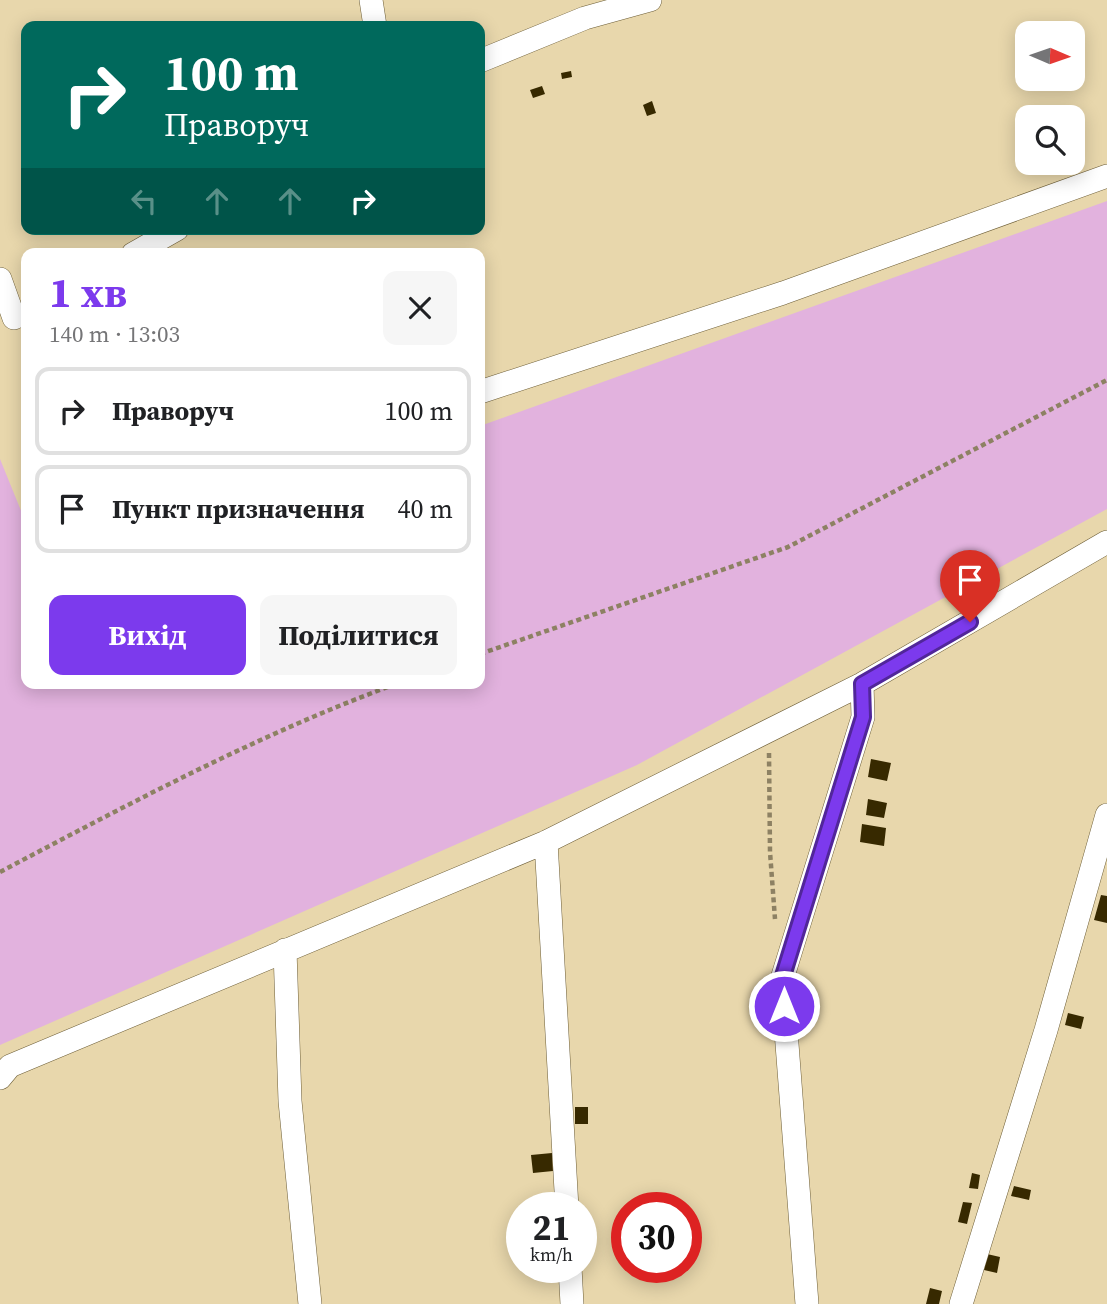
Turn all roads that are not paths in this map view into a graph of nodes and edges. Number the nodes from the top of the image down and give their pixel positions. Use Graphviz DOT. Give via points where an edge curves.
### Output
graph roads {
  1 [pos="371,0"];
  2 [pos="650,0"];
  3 [pos="589,9"];
  4 [pos="374,21"];
  5 [pos="485,59"];
  6 [pos="1107,176"];
  7 [pos="166,235"];
  8 [pos="144,248"];
  9 [pos="0,279"];
  10 [pos="14,318"];
  11 [pos="485,390"];
  12 [pos="1107,542"];
  13 [pos="862,684"];
  14 [pos="1107,815"];
  15 [pos="546,842"];
  16 [pos="285,950"];
  17 [pos="0,1078"];
  18 [pos="566,1192"];
  19 [pos="571,1283"];
  20 [pos="310,1304"];
  21 [pos="572,1304"];
  22 [pos="807,1304"];
  23 [pos="961,1304"];
  1 -- 4 [label="street"];
  2 -- 3 [label="street"];
  3 -- 5 [label="street"];
  6 -- 11 [label="street" via="783,293"];
  7 -- 8 [label="street"];
  9 -- 10 [label="street"];
  12 -- 13 [label="street"];
  13 -- 15 [label="street"];
  13 -- 22 [label="street" via="863,717 782,979"];
  14 -- 23 [label="street"];
  15 -- 16 [label="street"];
  15 -- 18 [label="street"];
  16 -- 17 [label="street" via="10,1066"];
  16 -- 20 [label="street" via="290,1101"];
  19 -- 21 [label="street"];
}
